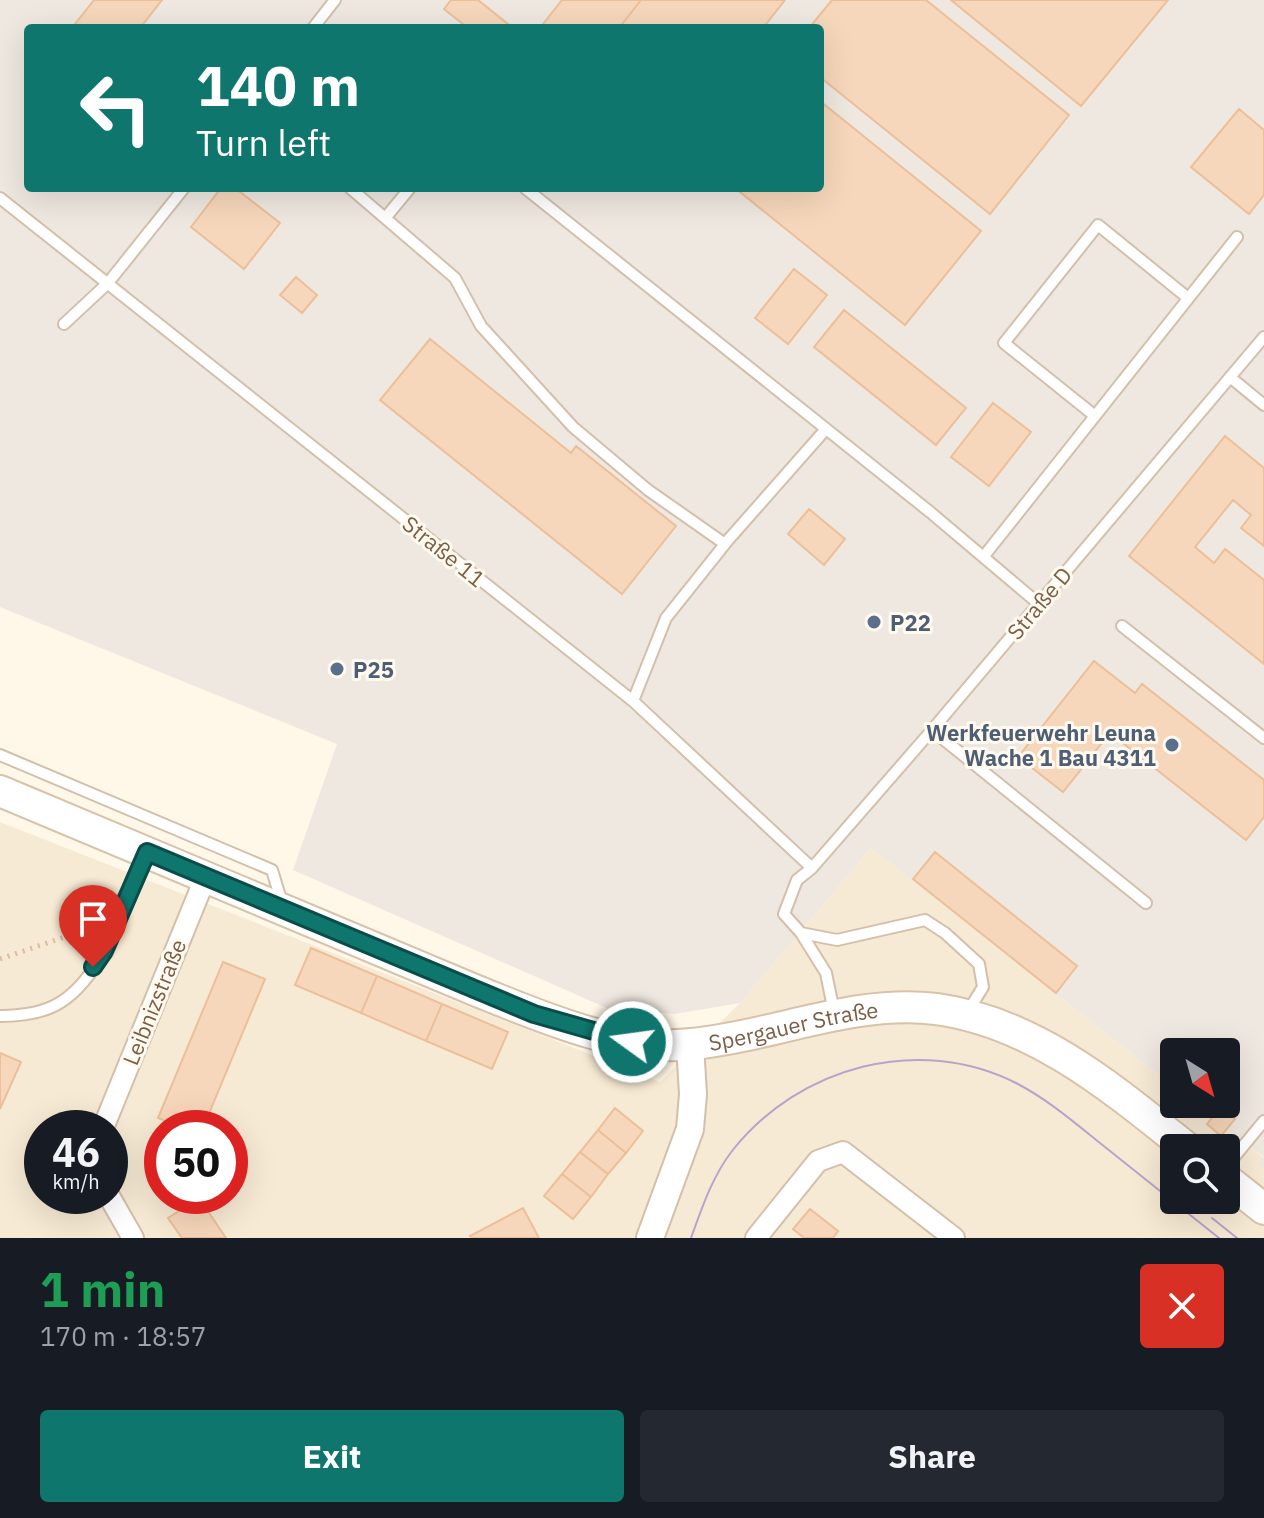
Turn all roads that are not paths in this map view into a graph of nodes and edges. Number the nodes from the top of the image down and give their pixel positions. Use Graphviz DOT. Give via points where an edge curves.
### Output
graph roads {
  1 [pos="335,0"];
  2 [pos="319,24"];
  3 [pos="181,192"];
  4 [pos="355,192"];
  5 [pos="407,192"];
  6 [pos="530,192"];
  7 [pos="0,198"];
  8 [pos="386,217"];
  9 [pos="1237,237"];
  10 [pos="108,283"];
  11 [pos="1188,298"];
  12 [pos="64,324"];
  13 [pos="1263,340"];
  14 [pos="1230,377"];
  15 [pos="1264,405"];
  16 [pos="1095,416"];
  17 [pos="826,429"];
  18 [pos="725,544"];
  19 [pos="984,556"];
  20 [pos="1039,604"];
  21 [pos="1122,626"];
  22 [pos="633,701"];
  23 [pos="932,730"];
  24 [pos="1264,738"];
  25 [pos="0,755"];
  26 [pos="0,791"];
  27 [pos="147,852"];
  28 [pos="812,868"];
  29 [pos="206,876"];
  30 [pos="1146,903"];
  31 [pos="284,909"];
  32 [pos="801,933"];
  33 [pos="835,1014"];
  34 [pos="0,1016"];
  35 [pos="969,1016"];
  36 [pos="690,1045"];
  37 [pos="110,1110"];
  38 [pos="1264,1121"];
  39 [pos="1170,1134"];
  40 [pos="1240,1150"];
  41 [pos="1240,1190"];
  42 [pos="1264,1209"];
  43 [pos="119,1214"];
  44 [pos="656,1233"];
  45 [pos="133,1238"];
  46 [pos="756,1238"];
  47 [pos="954,1238"];
  1 -- 2 [label="lane"];
  3 -- 10 [label="lane"];
  4 -- 8 [label="lane"];
  5 -- 8 [label="lane"];
  6 -- 17 [label="lane"];
  7 -- 10 [label="lane, Straße 11"];
  8 -- 18 [label="lane" via="455,278 481,326 573,427 648,490"];
  9 -- 11 [label="lane"];
  10 -- 12 [label="lane"];
  10 -- 22 [label="lane, Straße 11"];
  11 -- 16 [label="lane"];
  11 -- 16 [label="lane" via="1098,225 1004,343"];
  13 -- 14 [label="lane, Straße D"];
  14 -- 15 [label="lane"];
  14 -- 20 [label="lane, Straße D"];
  16 -- 19 [label="lane"];
  17 -- 18 [label="lane"];
  17 -- 19 [label="lane"];
  18 -- 22 [label="lane" via="666,618"];
  19 -- 20 [label="lane"];
  20 -- 23 [label="lane, Straße D"];
  21 -- 24 [label="lane"];
  22 -- 28 [label="lane, Straße 11"];
  23 -- 28 [label="lane, Straße D"];
  23 -- 30 [label="lane"];
  25 -- 31 [label="lane" via="272,870"];
  26 -- 27 [label="main road, Spergauer Straße"];
  27 -- 29 [label="main road, Spergauer Straße"];
  27 -- 34 [label="lane" via="104,951 83,983 60,1003 21,1016"];
  28 -- 32 [label="lane" via="797,880 784,914"];
  29 -- 31 [label="main road, Spergauer Straße"];
  29 -- 37 [label="street, Leibnizstraße"];
  31 -- 36 [label="main road, Spergauer Straße" via="534,1014 652,1046"];
  32 -- 33 [label="lane" via="826,973"];
  32 -- 35 [label="lane" via="837,940 925,920 979,964 983,987"];
  33 -- 35 [label="main road, Spergauer Straße" via="902,1007"];
  33 -- 36 [label="main road, Spergauer Straße"];
  35 -- 39 [label="main road, Spergauer Straße" via="1019,1031 1064,1057"];
  36 -- 44 [label="street" via="690,1129"];
  38 -- 40 [label="lane"];
  41 -- 42 [label="main road"];
  43 -- 45 [label="street"];
  46 -- 47 [label="street" via="818,1161 843,1152"];
}
